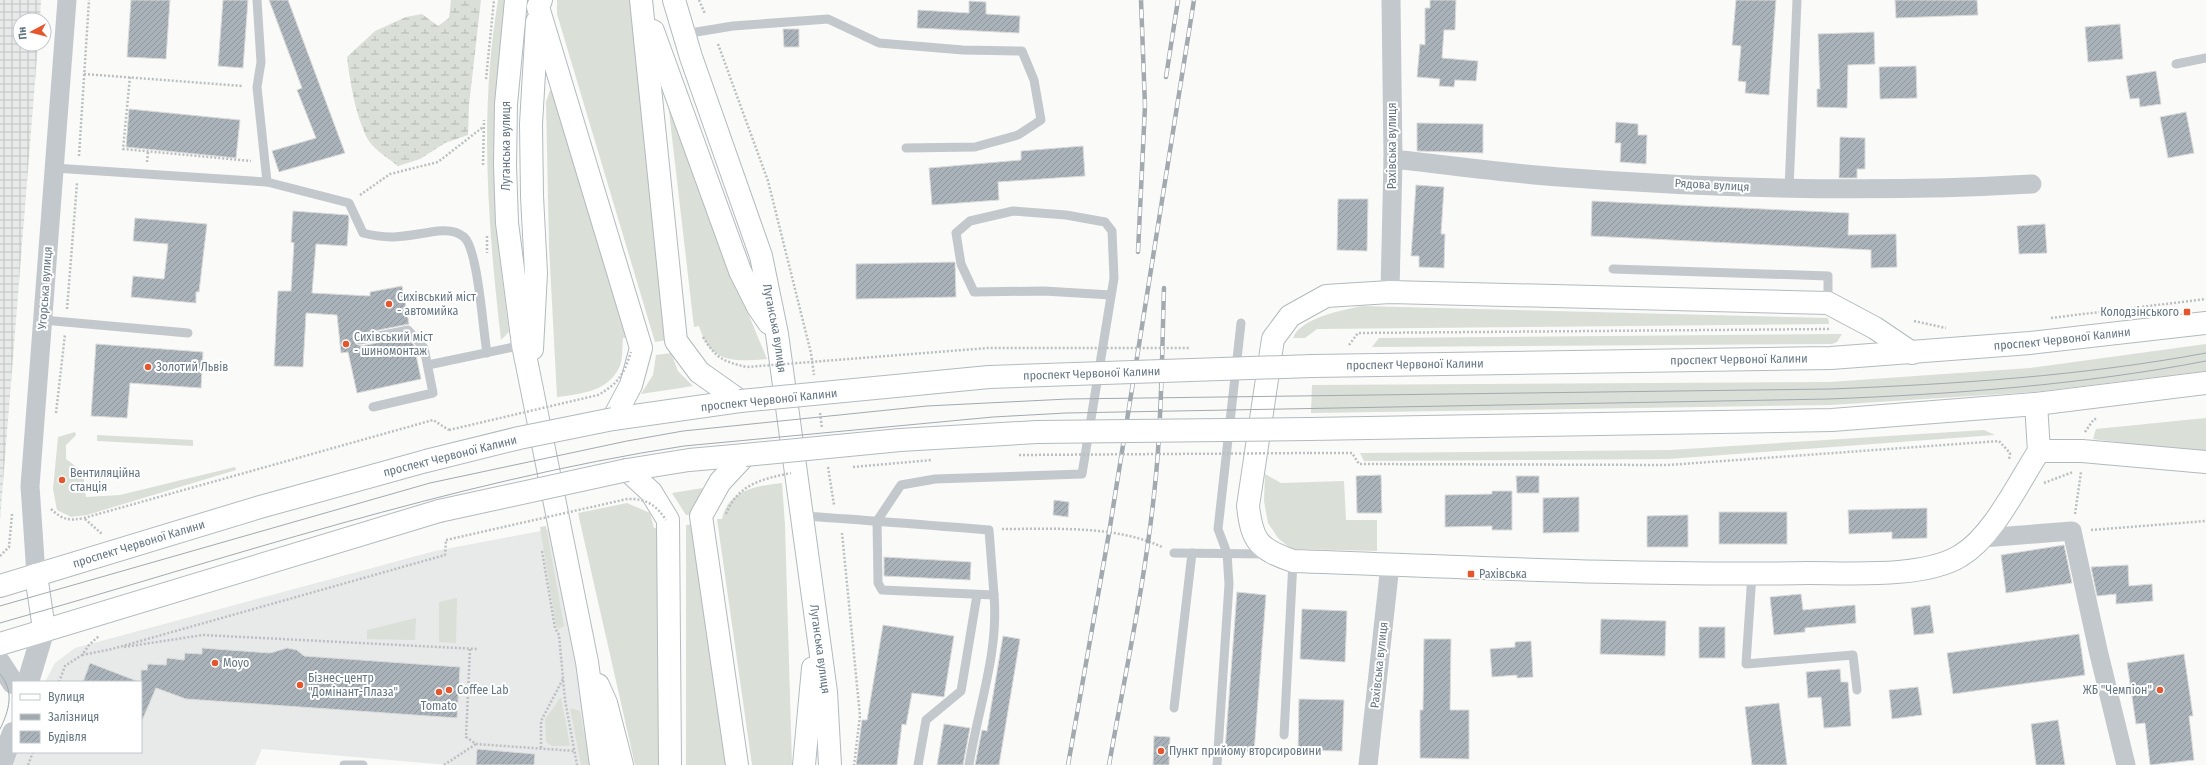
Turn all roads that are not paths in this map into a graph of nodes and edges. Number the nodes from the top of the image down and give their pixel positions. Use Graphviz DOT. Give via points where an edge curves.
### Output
graph roads {
  1 [pos="67,0"];
  2 [pos="257,0"];
  3 [pos="516,0"];
  4 [pos="641,0"];
  5 [pos="674,0"];
  6 [pos="1391,0"];
  7 [pos="1798,0"];
  8 [pos="540,2"];
  9 [pos="684,34"];
  10 [pos="2206,58"];
  11 [pos="2176,64"];
  12 [pos="906,148"];
  13 [pos="1393,159"];
  14 [pos="54,168"];
  15 [pos="267,182"];
  16 [pos="2032,184"];
  17 [pos="1790,189"];
  18 [pos="1613,269"];
  19 [pos="1390,292"];
  20 [pos="1111,295"];
  21 [pos="1828,302"];
  22 [pos="43,320"];
  23 [pos="1241,323"];
  24 [pos="2206,323"];
  25 [pos="188,333"];
  26 [pos="777,334"];
  27 [pos="360,340"];
  28 [pos="524,345"];
  29 [pos="487,353"];
  30 [pos="1912,353"];
  31 [pos="428,365"];
  32 [pos="529,372"];
  33 [pos="2206,383"];
  34 [pos="740,401"];
  35 [pos="2036,404"];
  36 [pos="373,407"];
  37 [pos="613,419"];
  38 [pos="2039,451"];
  39 [pos="745,455"];
  40 [pos="2206,462"];
  41 [pos="627,470"];
  42 [pos="803,516"];
  43 [pos="877,521"];
  44 [pos="1983,538"];
  45 [pos="1174,553"];
  46 [pos="1192,553"];
  47 [pos="1227,553"];
  48 [pos="1271,554"];
  49 [pos="1293,561"];
  50 [pos="1390,565"];
  51 [pos="1752,574"];
  52 [pos="36,575"];
  53 [pos="0,586"];
  54 [pos="977,595"];
  55 [pos="994,595"];
  56 [pos="44,629"];
  57 [pos="816,630"];
  58 [pos="0,644"];
  59 [pos="587,662"];
  60 [pos="0,663"];
  61 [pos="12,681"];
  62 [pos="28,681"];
  63 [pos="1857,690"];
  64 [pos="1174,708"];
  65 [pos="1284,735"];
  66 [pos="12,736"];
  67 [pos="1,765"];
  68 [pos="344,765"];
  69 [pos="363,765"];
  70 [pos="601,765"];
  71 [pos="622,765"];
  72 [pos="670,765"];
  73 [pos="737,765"];
  74 [pos="804,765"];
  75 [pos="830,765"];
  76 [pos="918,765"];
  77 [pos="969,765"];
  78 [pos="1216,765"];
  79 [pos="1368,765"];
  80 [pos="2126,765"];
  1 -- 14 [label="street, Угорська вулиця"];
  2 -- 15 [label="lane" via="261,62 257,87"];
  3 -- 28 [label="main road, Луганська вулиця" via="506,104 505,165 507,223"];
  4 -- 26 [label="main road" via="740,271 758,307"];
  4 -- 34 [label="main road" via="676,340 699,372"];
  5 -- 9 [label="main road, Луганська вулиця"];
  6 -- 13 [label="street, Рахівська вулиця"];
  7 -- 17 [label="lane"];
  8 -- 32 [label="main road" via="531,124 536,273 535,319"];
  8 -- 37 [label="main road" via="636,350 631,385"];
  9 -- 12 [label="lane" via="741,25 828,19 879,43 963,50 1022,51 1034,80 1041,120 1018,135 975,147"];
  9 -- 26 [label="main road, Луганська вулиця" via="761,256"];
  10 -- 11 [label="lane"];
  13 -- 17 [label="street, Рядова вулиця" via="1559,177"];
  13 -- 19 [label="street, Рахівська вулиця"];
  14 -- 15 [label="lane"];
  14 -- 22 [label="street, Угорська вулиця"];
  15 -- 29 [label="lane" via="350,202 363,232 379,237 396,238 440,231 454,232 465,237 473,254"];
  16 -- 17 [label="street, Рядова вулиця" via="1948,189"];
  18 -- 21 [label="lane" via="1828,276"];
  19 -- 21 [label="main road"];
  19 -- 48 [label="main road" via="1326,296 1290,316 1274,339 1248,506 1255,538"];
  20 -- 20 [label="lane" via="1114,278 1112,231 1105,222 1066,215 1013,211 970,221 956,233 961,264 974,292 1044,291"];
  20 -- 43 [label="lane" via="1082,474 936,479 901,485"];
  21 -- 30 [label="main road" via="1875,328"];
  22 -- 25 [label="lane"];
  22 -- 52 [label="street, Угорська вулиця" via="30,486"];
  23 -- 47 [label="lane" via="1218,529"];
  24 -- 30 [label="main road, проспект Червоної Калини" via="2177,328"];
  26 -- 42 [label="main road, Луганська вулиця"];
  27 -- 31 [label="lane" via="408,330 424,348"];
  28 -- 29 [label="lane"];
  28 -- 32 [label="main road, Луганська вулиця"];
  29 -- 31 [label="lane"];
  30 -- 34 [label="main road, проспект Червоної Калини, bridge" via="1831,358 1312,366 989,377"];
  31 -- 36 [label="lane" via="433,393"];
  32 -- 59 [label="main road, Луганська вулиця"];
  33 -- 35 [label="main road"];
  34 -- 37 [label="main road, проспект Червоної Калини"];
  35 -- 38 [label="main road"];
  35 -- 39 [label="main road, bridge" via="1832,420 1037,432 900,440"];
  37 -- 52 [label="main road, проспект Червоної Калини, bridge" via="519,438 426,461 260,507"];
  38 -- 40 [label="main road" via="2082,451"];
  38 -- 44 [label="main road"];
  39 -- 41 [label="main road" via="688,460"];
  39 -- 73 [label="main road" via="720,482 701,516"];
  41 -- 56 [label="main road, bridge" via="439,511"];
  41 -- 72 [label="main road, bridge" via="651,492 667,520"];
  42 -- 43 [label="lane"];
  42 -- 57 [label="main road, Луганська вулиця"];
  43 -- 54 [label="lane" via="878,583 882,590"];
  43 -- 55 [label="lane" via="989,530"];
  44 -- 51 [label="main road" via="1960,557 1930,568 1871,572"];
  44 -- 80 [label="street" via="2072,532"];
  45 -- 46 [label="lane"];
  46 -- 47 [label="lane"];
  46 -- 64 [label="lane"];
  47 -- 48 [label="lane"];
  47 -- 78 [label="lane" via="1229,584"];
  48 -- 49 [label="main road"];
  49 -- 50 [label="main road"];
  49 -- 65 [label="lane"];
  50 -- 51 [label="main road"];
  50 -- 79 [label="street, Рахівська вулиця"];
  51 -- 63 [label="lane" via="1746,664 1853,655"];
  52 -- 53 [label="main road, проспект Червоної Калини"];
  52 -- 56 [label="main road"];
  54 -- 55 [label="lane"];
  54 -- 76 [label="lane" via="961,691 926,720"];
  55 -- 77 [label="lane" via="996,620"];
  56 -- 58 [label="main road"];
  56 -- 62 [label="street"];
  57 -- 74 [label="main road"];
  57 -- 75 [label="main road, Луганська вулиця" via="826,692"];
  59 -- 70 [label="main road, Луганська вулиця"];
  59 -- 71 [label="main road" via="606,703"];
  60 -- 61 [label="street"];
  66 -- 67 [label="street"];
  68 -- 69 [label="lane"];
}
